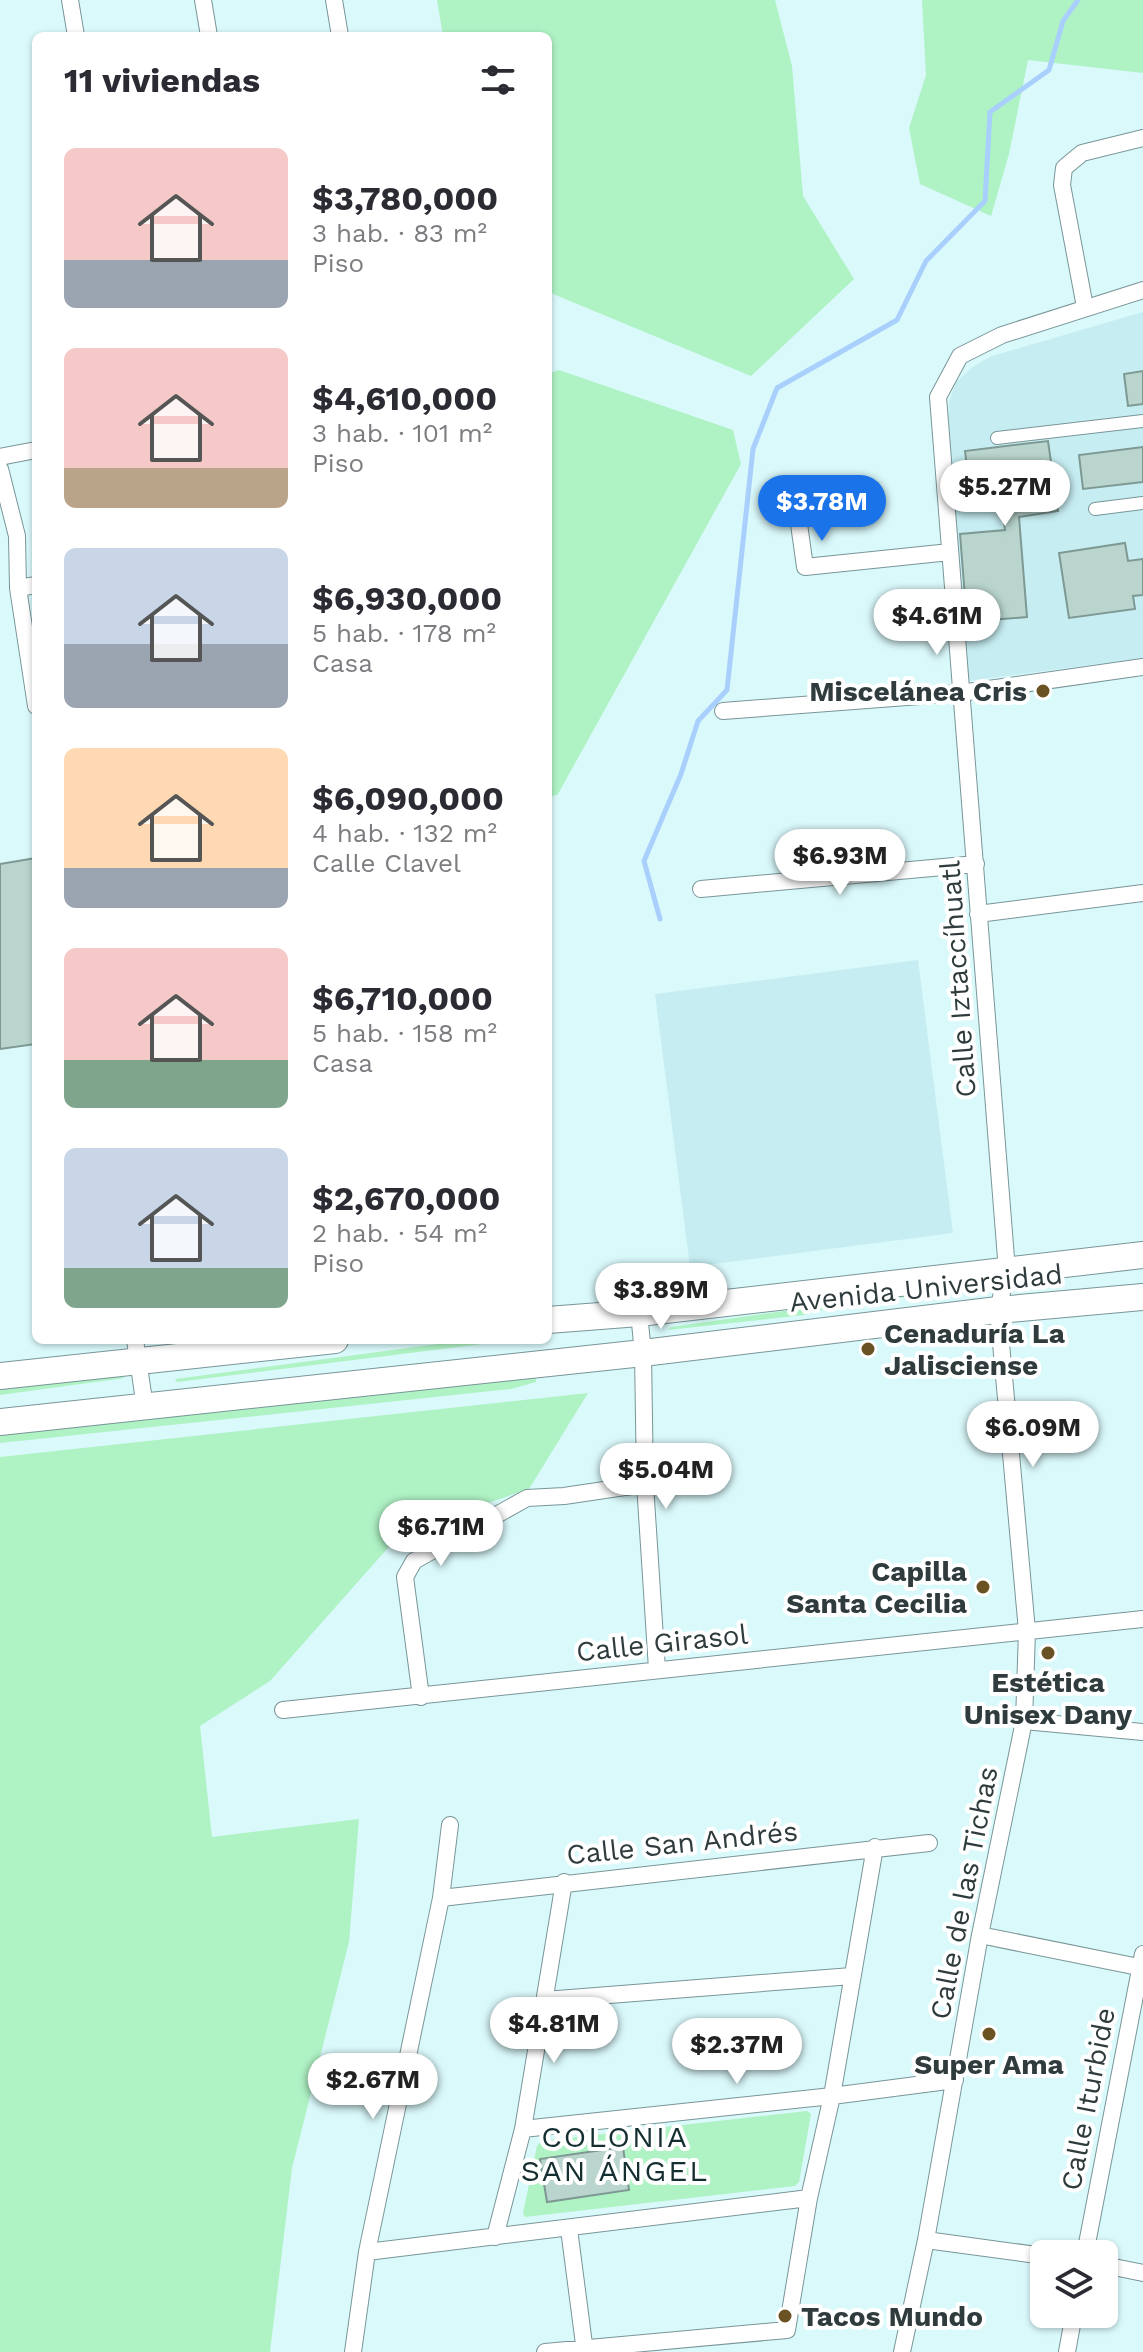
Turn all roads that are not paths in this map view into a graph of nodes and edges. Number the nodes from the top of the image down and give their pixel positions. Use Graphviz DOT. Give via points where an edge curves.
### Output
graph roads {
  1 [pos="70,0"];
  2 [pos="203,0"];
  3 [pos="334,0"];
  4 [pos="75,32"];
  5 [pos="208,32"];
  6 [pos="339,32"];
  7 [pos="1143,138"];
  8 [pos="1143,290"];
  9 [pos="1085,307"];
  10 [pos="1143,421"];
  11 [pos="997,438"];
  12 [pos="32,451"];
  13 [pos="0,457"];
  14 [pos="0,469"];
  15 [pos="1143,503"];
  16 [pos="1095,509"];
  17 [pos="799,524"];
  18 [pos="950,552"];
  19 [pos="32,586"];
  20 [pos="18,588"];
  21 [pos="1143,667"];
  22 [pos="32,680"];
  23 [pos="960,693"];
  24 [pos="723,711"];
  25 [pos="976,864"];
  26 [pos="701,889"];
  27 [pos="1143,893"];
  28 [pos="978,914"];
  29 [pos="1143,1255"];
  30 [pos="1007,1271"];
  31 [pos="1143,1297"];
  32 [pos="998,1310"];
  33 [pos="639,1313"];
  34 [pos="552,1320"];
  35 [pos="256,1344"];
  36 [pos="137,1350"];
  37 [pos="643,1353"];
  38 [pos="0,1376"];
  39 [pos="145,1407"];
  40 [pos="0,1422"];
  41 [pos="645,1484"];
  42 [pos="1143,1619"];
  43 [pos="1027,1631"];
  44 [pos="657,1669"];
  45 [pos="421,1697"];
  46 [pos="283,1710"];
  47 [pos="1024,1721"];
  48 [pos="1143,1732"];
  49 [pos="450,1825"];
  50 [pos="929,1843"];
  51 [pos="875,1847"];
  52 [pos="564,1882"];
  53 [pos="441,1898"];
  54 [pos="980,1935"];
  55 [pos="1142,1963"];
  56 [pos="852,1976"];
  57 [pos="545,2000"];
  58 [pos="955,2080"];
  59 [pos="832,2096"];
  60 [pos="523,2129"];
  61 [pos="809,2198"];
  62 [pos="569,2229"];
  63 [pos="495,2237"];
  64 [pos="926,2240"];
  65 [pos="1088,2240"];
  66 [pos="367,2252"];
  67 [pos="1030,2254"];
  68 [pos="1118,2268"];
  69 [pos="1143,2273"];
  70 [pos="1071,2328"];
  71 [pos="585,2350"];
  72 [pos="353,2352"];
  73 [pos="545,2352"];
  74 [pos="902,2352"];
  75 [pos="1067,2352"];
  1 -- 4 [label="street"];
  2 -- 5 [label="street"];
  3 -- 6 [label="street"];
  7 -- 9 [label="street" via="1082,153 1064,168 1062,185"];
  8 -- 9 [label="street"];
  9 -- 18 [label="street, Calle Iztaccíhuatl" via="1002,335 960,356 938,397"];
  10 -- 11 [label="street"];
  12 -- 13 [label="street"];
  14 -- 20 [label="street" via="17,536"];
  15 -- 16 [label="street"];
  17 -- 18 [label="street" via="805,567"];
  18 -- 23 [label="street, Calle Iztaccíhuatl"];
  19 -- 20 [label="street"];
  20 -- 22 [label="street"];
  21 -- 23 [label="street"];
  23 -- 24 [label="street"];
  23 -- 25 [label="street, Calle Iztaccíhuatl"];
  25 -- 26 [label="street"];
  25 -- 28 [label="street, Calle Iztaccíhuatl"];
  27 -- 28 [label="street"];
  28 -- 30 [label="street, Calle Iztaccíhuatl"];
  29 -- 30 [label="main road, Avenida Universidad"];
  30 -- 32 [label="street, Calle Iztaccíhuatl"];
  30 -- 33 [label="main road, Avenida Universidad"];
  31 -- 32 [label="main road, Avenida Universidad"];
  32 -- 37 [label="main road, Avenida Universidad"];
  32 -- 43 [label="street, Calle de las Tichas"];
  33 -- 34 [label="main road, Avenida Universidad"];
  33 -- 37 [label="street"];
  35 -- 36 [label="main road"];
  36 -- 38 [label="main road"];
  36 -- 39 [label="street"];
  37 -- 39 [label="main road, Avenida Universidad"];
  37 -- 41 [label="street"];
  39 -- 40 [label="main road, Avenida Universidad"];
  41 -- 44 [label="street"];
  41 -- 45 [label="street" via="527,1498 414,1561 405,1577"];
  42 -- 43 [label="street, Calle Girasol"];
  43 -- 44 [label="street, Calle Girasol"];
  43 -- 47 [label="street, Calle de las Tichas"];
  44 -- 45 [label="street, Calle Girasol"];
  45 -- 46 [label="street, Calle Girasol"];
  47 -- 48 [label="street"];
  47 -- 54 [label="street, Calle de las Tichas"];
  49 -- 53 [label="street"];
  50 -- 51 [label="street, Calle San Andrés"];
  51 -- 52 [label="street, Calle San Andrés"];
  51 -- 56 [label="street"];
  52 -- 53 [label="street, Calle San Andrés"];
  52 -- 57 [label="street"];
  53 -- 66 [label="street"];
  54 -- 55 [label="street"];
  54 -- 58 [label="street, Calle de las Tichas"];
  55 -- 65 [label="street, Calle Iturbide"];
  56 -- 57 [label="street"];
  56 -- 59 [label="street"];
  57 -- 60 [label="street"];
  58 -- 59 [label="street"];
  58 -- 64 [label="street, Calle de las Tichas"];
  59 -- 60 [label="street"];
  59 -- 61 [label="street"];
  60 -- 63 [label="street"];
  61 -- 62 [label="street"];
  61 -- 71 [label="street" via="787,2330"];
  62 -- 63 [label="street"];
  62 -- 71 [label="street"];
  63 -- 66 [label="street"];
  64 -- 67 [label="street"];
  64 -- 74 [label="street, Calle de las Tichas"];
  66 -- 72 [label="street"];
  68 -- 69 [label="street"];
  70 -- 75 [label="street"];
  71 -- 73 [label="street"];
}
